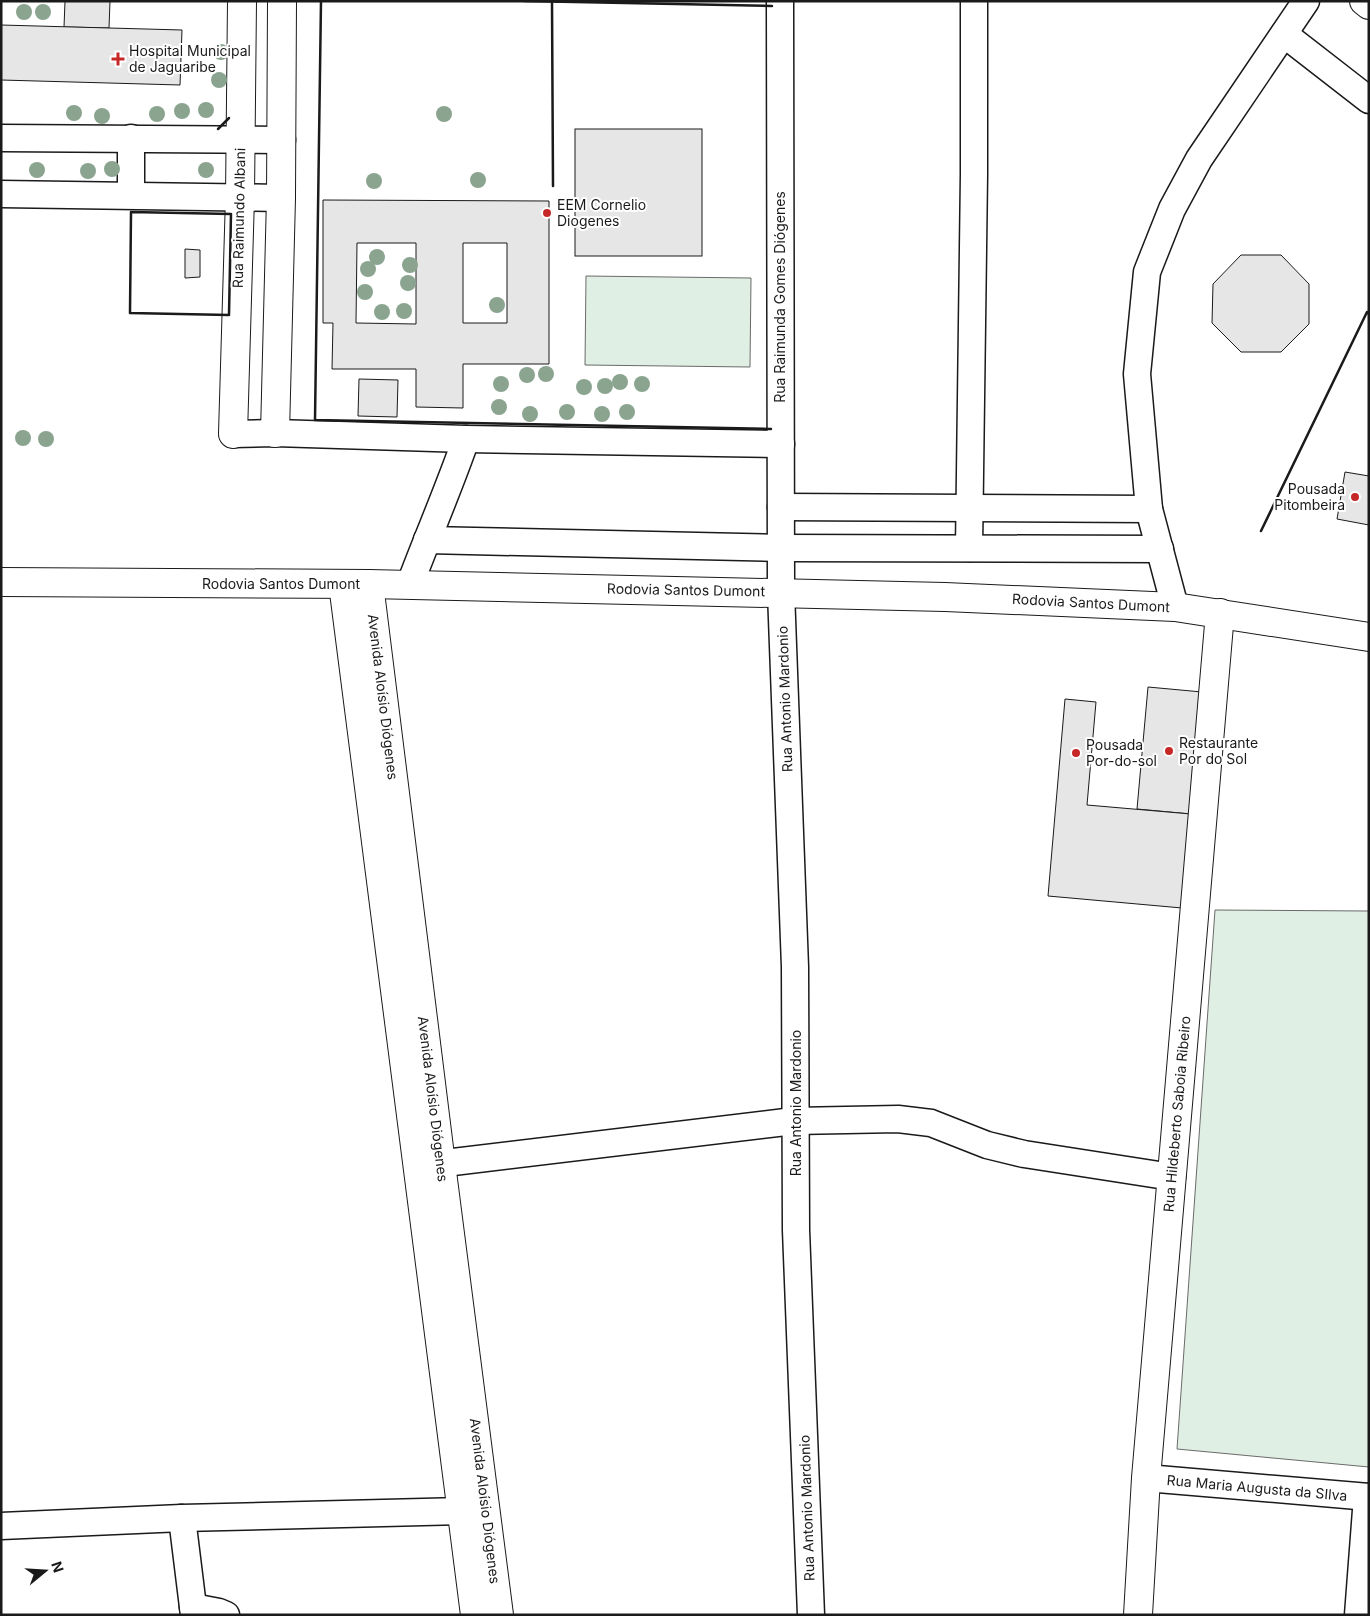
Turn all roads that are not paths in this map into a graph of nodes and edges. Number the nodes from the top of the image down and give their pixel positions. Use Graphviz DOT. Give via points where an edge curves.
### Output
graph roads {
  1 [pos="242,1"];
  2 [pos="282,1"];
  3 [pos="780,1"];
  4 [pos="974,1"];
  5 [pos="1306,1"];
  6 [pos="1364,1"];
  7 [pos="1369,5"];
  8 [pos="1284,34"];
  9 [pos="1369,100"];
  10 [pos="1,138"];
  11 [pos="131,138"];
  12 [pos="240,139"];
  13 [pos="282,140"];
  14 [pos="1,194"];
  15 [pos="131,195"];
  16 [pos="240,197"];
  17 [pos="281,198"];
  18 [pos="275,433"];
  19 [pos="233,434"];
  20 [pos="466,439"];
  21 [pos="781,444"];
  22 [pos="781,507"];
  23 [pos="970,508"];
  24 [pos="1148,509"];
  25 [pos="427,540"];
  26 [pos="781,548"];
  27 [pos="969,548"];
  28 [pos="1160,549"];
  29 [pos="1,582"];
  30 [pos="356,584"];
  31 [pos="410,584"];
  32 [pos="781,592"];
  33 [pos="1176,607"];
  34 [pos="1220,613"];
  35 [pos="1369,637"];
  36 [pos="794,1121"];
  37 [pos="430,1165"];
  38 [pos="1172,1177"];
  39 [pos="1146,1478"];
  40 [pos="1368,1497"];
  41 [pos="475,1510"];
  42 [pos="182,1518"];
  43 [pos="1,1526"];
  44 [pos="194,1611"];
  45 [pos="226,1615"];
  46 [pos="475,1615"];
  47 [pos="499,1615"];
  48 [pos="811,1615"];
  49 [pos="1138,1615"];
  50 [pos="1358,1615"];
  1 -- 12 [label="main road, Rua Raimundo Albani"];
  2 -- 13 [label="main road"];
  3 -- 21 [label="street, Rua Raimunda Gomes Diógenes"];
  4 -- 23 [label="street"];
  5 -- 8 [label="street"];
  6 -- 7 [label="main road"];
  8 -- 9 [label="street"];
  8 -- 24 [label="street" via="1199,159 1172,208 1147,272 1137,374"];
  10 -- 11 [label="street"];
  11 -- 12 [label="street"];
  11 -- 15 [label="street"];
  12 -- 13 [label="street"];
  12 -- 16 [label="main road, Rua Raimundo Albani"];
  13 -- 17 [label="main road"];
  14 -- 15 [label="street"];
  15 -- 16 [label="street"];
  16 -- 17 [label="street"];
  16 -- 19 [label="main road, Rua Raimundo Albani"];
  17 -- 18 [label="main road"];
  18 -- 19 [label="street"];
  18 -- 20 [label="street"];
  20 -- 21 [label="street"];
  20 -- 25 [label="street"];
  21 -- 22 [label="street, Rua Raimunda Gomes Diógenes"];
  22 -- 23 [label="street"];
  22 -- 26 [label="street, Rua Raimunda Gomes Diógenes"];
  23 -- 24 [label="street"];
  23 -- 27 [label="street"];
  24 -- 28 [label="street"];
  25 -- 26 [label="street"];
  25 -- 31 [label="street"];
  26 -- 27 [label="street"];
  26 -- 32 [label="street, Rua Raimunda Gomes Diógenes"];
  27 -- 28 [label="street"];
  28 -- 33 [label="street"];
  29 -- 30 [label="main road, Rodovia Santos Dumont"];
  30 -- 31 [label="main road, Rodovia Santos Dumont"];
  30 -- 37 [label="main road, Avenida Aloísio Diógenes"];
  31 -- 32 [label="main road, Rodovia Santos Dumont"];
  32 -- 33 [label="main road, Rodovia Santos Dumont"];
  32 -- 36 [label="street, Rua Antonio Mardonio" via="796,977"];
  33 -- 34 [label="main road, Rodovia Santos Dumont"];
  34 -- 35 [label="main road, Rodovia Santos Dumont"];
  34 -- 38 [label="main road, Rua Hildeberto Saboia Ribeiro"];
  36 -- 37 [label="street"];
  36 -- 38 [label="street" via="898,1119 932,1123 987,1145 1024,1154"];
  36 -- 48 [label="street, Rua Antonio Mardonio"];
  37 -- 41 [label="main road, Avenida Aloísio Diógenes"];
  38 -- 39 [label="main road, Rua Hildeberto Saboia Ribeiro"];
  39 -- 40 [label="street, Rua Maria Augusta da SIlva"];
  39 -- 49 [label="main road, Rua Hildeberto Saboia Ribeiro"];
  40 -- 50 [label="street"];
  41 -- 42 [label="street"];
  41 -- 46 [label="main road, Avenida Aloísio Diógenes"];
  41 -- 47 [label="main road, Avenida Aloísio Diógenes"];
  42 -- 43 [label="street"];
  42 -- 44 [label="street"];
  44 -- 45 [label="street"];
}
